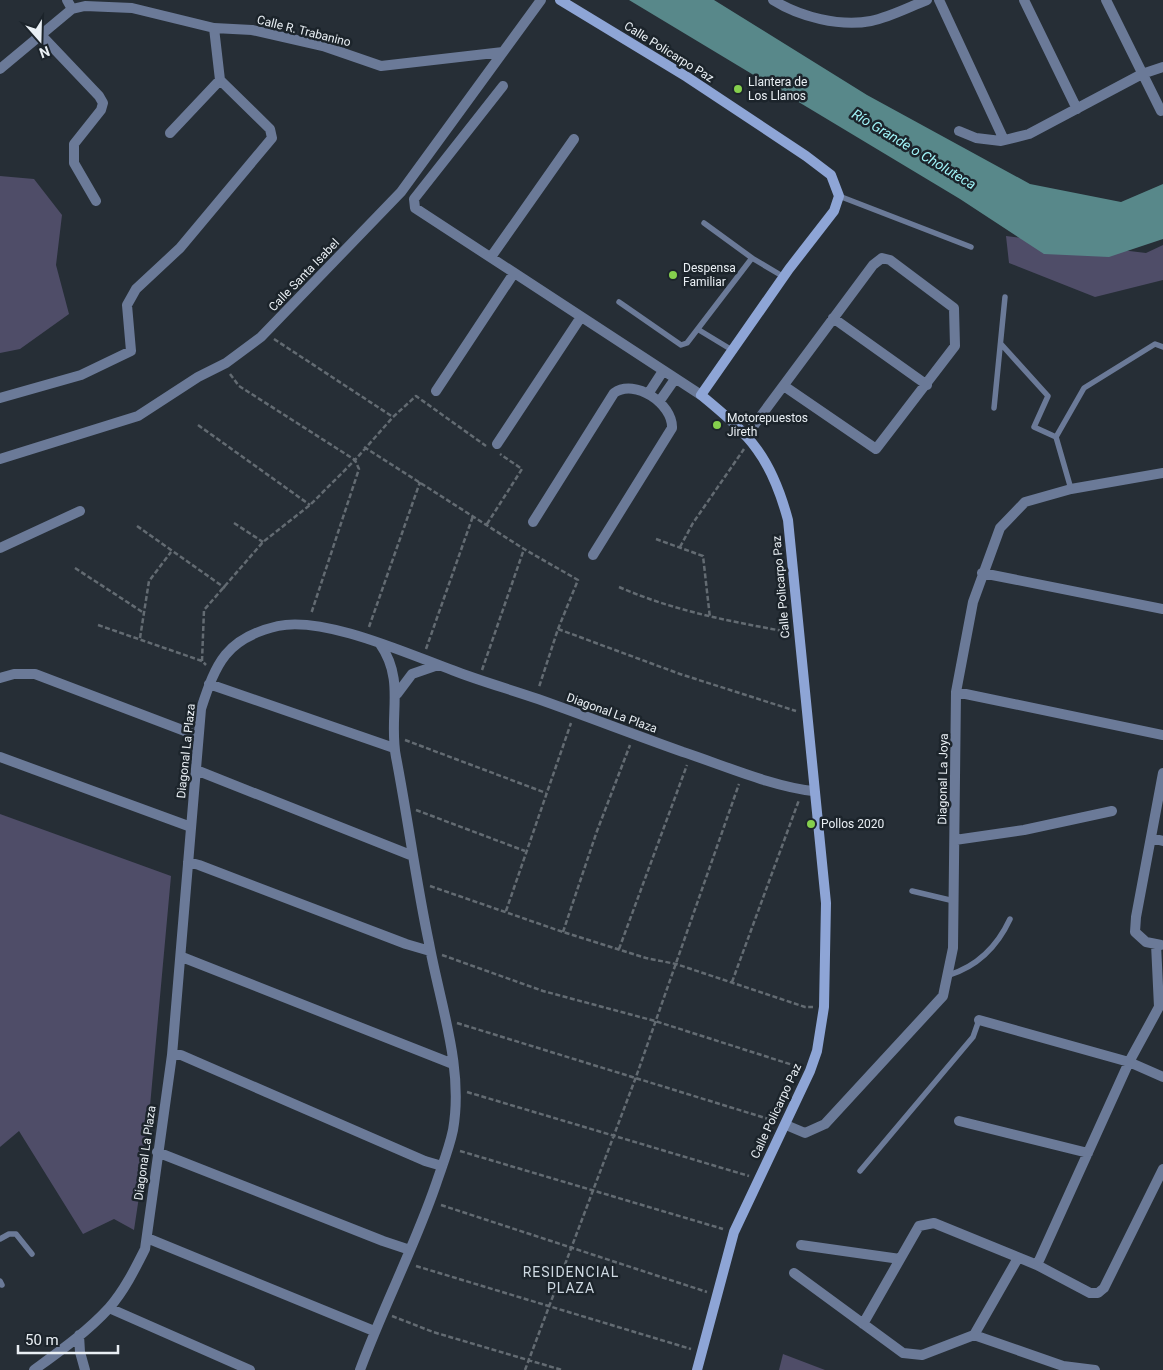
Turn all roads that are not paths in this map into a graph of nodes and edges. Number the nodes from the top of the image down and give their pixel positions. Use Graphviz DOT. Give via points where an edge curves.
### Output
graph roads {
  1 [pos="541,0"];
  2 [pos="560,0"];
  3 [pos="773,0"];
  4 [pos="926,0"];
  5 [pos="939,0"];
  6 [pos="1024,0"];
  7 [pos="1106,0"];
  8 [pos="70,5"];
  9 [pos="214,28"];
  10 [pos="42,36"];
  11 [pos="503,52"];
  12 [pos="1163,66"];
  13 [pos="0,69"];
  14 [pos="1142,74"];
  15 [pos="220,80"];
  16 [pos="503,86"];
  17 [pos="1078,109"];
  18 [pos="1161,111"];
  19 [pos="959,132"];
  20 [pos="170,133"];
  21 [pos="574,139"];
  22 [pos="1004,140"];
  23 [pos="839,196"];
  24 [pos="96,201"];
  25 [pos="704,223"];
  26 [pos="971,247"];
  27 [pos="490,258"];
  28 [pos="752,258"];
  29 [pos="514,273"];
  30 [pos="784,277"];
  31 [pos="1005,297"];
  32 [pos="619,302"];
  33 [pos="581,317"];
  34 [pos="833,318"];
  35 [pos="699,330"];
  36 [pos="1001,344"];
  37 [pos="1163,347"];
  38 [pos="732,350"];
  39 [pos="663,371"];
  40 [pos="675,379"];
  41 [pos="927,385"];
  42 [pos="784,386"];
  43 [pos="436,391"];
  44 [pos="648,394"];
  45 [pos="701,395"];
  46 [pos="0,398"];
  47 [pos="659,402"];
  48 [pos="994,408"];
  49 [pos="746,436"];
  50 [pos="1056,438"];
  51 [pos="498,444"];
  52 [pos="0,459"];
  53 [pos="1163,473"];
  54 [pos="1071,489"];
  55 [pos="80,511"];
  56 [pos="533,522"];
  57 [pos="0,548"];
  58 [pos="593,555"];
  59 [pos="982,573"];
  60 [pos="1163,609"];
  61 [pos="380,644"];
  62 [pos="438,665"];
  63 [pos="0,678"];
  64 [pos="209,684"];
  65 [pos="956,692"];
  66 [pos="396,694"];
  67 [pos="1163,735"];
  68 [pos="198,736"];
  69 [pos="394,748"];
  70 [pos="0,757"];
  71 [pos="196,770"];
  72 [pos="1163,773"];
  73 [pos="813,791"];
  74 [pos="1112,811"];
  75 [pos="191,827"];
  76 [pos="1151,838"];
  77 [pos="955,840"];
  78 [pos="1163,841"];
  79 [pos="413,856"];
  80 [pos="188,862"];
  81 [pos="912,891"];
  82 [pos="954,901"];
  83 [pos="1010,919"];
  84 [pos="1160,945"];
  85 [pos="430,951"];
  86 [pos="182,957"];
  87 [pos="949,975"];
  88 [pos="979,1020"];
  89 [pos="172,1055"];
  90 [pos="1129,1062"];
  91 [pos="453,1064"];
  92 [pos="1163,1077"];
  93 [pos="959,1121"];
  94 [pos="786,1125"];
  95 [pos="157,1152"];
  96 [pos="1088,1153"];
  97 [pos="442,1166"];
  98 [pos="1163,1168"];
  99 [pos="860,1171"];
  100 [pos="147,1238"];
  101 [pos="0,1240"];
  102 [pos="801,1245"];
  103 [pos="410,1250"];
  104 [pos="32,1254"];
  105 [pos="1018,1258"];
  106 [pos="900,1259"];
  107 [pos="1037,1265"];
  108 [pos="794,1273"];
  109 [pos="109,1308"];
  110 [pos="863,1324"];
  111 [pos="374,1331"];
  112 [pos="974,1334"];
  113 [pos="79,1336"];
  114 [pos="34,1370"];
  115 [pos="85,1370"];
  116 [pos="250,1370"];
  117 [pos="360,1370"];
  118 [pos="697,1370"];
  119 [pos="1095,1370"];
  1 -- 11 [label="street, Calle Santa Isabel"];
  2 -- 23 [label="street, Calle Policarpo Paz" via="687,77 806,156 831,175"];
  3 -- 4 [label="street" via="805,15 844,22 872,20"];
  5 -- 22 [label="street"];
  6 -- 17 [label="street"];
  7 -- 14 [label="street"];
  8 -- 9 [label="street, Calle R. Trabanino" via="132,8"];
  8 -- 10 [label="street, Calle R. Trabanino"];
  9 -- 11 [label="street, Calle R. Trabanino" via="252,30 323,46 381,66"];
  9 -- 15 [label="street"];
  10 -- 13 [label="street, Calle R. Trabanino"];
  10 -- 24 [label="street" via="103,103 74,144 74,163"];
  11 -- 52 [label="street, Calle Santa Isabel" via="400,192 261,337 226,363 138,416"];
  12 -- 14 [label="street"];
  14 -- 17 [label="street"];
  14 -- 18 [label="street"];
  15 -- 20 [label="street"];
  15 -- 46 [label="street" via="270,129 272,138 180,248 136,289 127,305 131,351 81,375"];
  16 -- 27 [label="street" via="414,199 415,208"];
  17 -- 22 [label="street" via="1029,134"];
  19 -- 22 [label="street" via="976,138"];
  21 -- 27 [label="street"];
  23 -- 26 [label="lane"];
  23 -- 30 [label="street" via="834,211"];
  25 -- 28 [label="lane"];
  27 -- 29 [label="street"];
  28 -- 30 [label="lane"];
  28 -- 35 [label="lane"];
  29 -- 33 [label="street"];
  29 -- 43 [label="street"];
  30 -- 38 [label="street"];
  31 -- 36 [label="lane"];
  32 -- 35 [label="lane" via="681,345 687,344"];
  33 -- 39 [label="street"];
  33 -- 51 [label="street"];
  34 -- 41 [label="street"];
  34 -- 41 [label="street" via="873,265 882,258 890,260 954,308 955,346"];
  34 -- 42 [label="street"];
  35 -- 38 [label="lane"];
  36 -- 48 [label="lane"];
  36 -- 50 [label="lane" via="1048,396 1034,426"];
  37 -- 50 [label="lane" via="1155,344 1084,388"];
  38 -- 45 [label="street"];
  39 -- 40 [label="street"];
  39 -- 44 [label="street"];
  40 -- 45 [label="street"];
  40 -- 47 [label="street"];
  41 -- 42 [label="street" via="876,449"];
  42 -- 49 [label="street"];
  44 -- 47 [label="street"];
  44 -- 56 [label="street" via="626,388 614,393"];
  45 -- 49 [label="street, Calle Policarpo Paz"];
  47 -- 58 [label="street" via="673,422 671,433"];
  49 -- 73 [label="street, Calle Policarpo Paz" via="772,470 788,520"];
  50 -- 54 [label="lane"];
  53 -- 54 [label="street, Diagonal La Joya"];
  54 -- 59 [label="street, Diagonal La Joya" via="1025,502 1000,528"];
  55 -- 57 [label="street"];
  59 -- 60 [label="street"];
  59 -- 65 [label="street, Diagonal La Joya" via="973,602"];
  61 -- 62 [label="street, Diagonal La Plaza"];
  61 -- 64 [label="street, Diagonal La Plaza" via="308,625 279,626 258,632 225,653"];
  61 -- 66 [label="street" via="389,657"];
  62 -- 66 [label="street" via="412,674"];
  62 -- 73 [label="street, Diagonal La Plaza" via="743,772"];
  63 -- 68 [label="street" via="35,674"];
  64 -- 68 [label="street, Diagonal La Plaza" via="201,709"];
  64 -- 69 [label="street"];
  65 -- 67 [label="street"];
  65 -- 77 [label="street, Diagonal La Joya"];
  66 -- 69 [label="street"];
  68 -- 71 [label="street, Diagonal La Plaza"];
  69 -- 79 [label="street"];
  70 -- 75 [label="street"];
  71 -- 75 [label="street, Diagonal La Plaza"];
  71 -- 79 [label="street"];
  72 -- 76 [label="street"];
  73 -- 94 [label="street, Calle Policarpo Paz" via="826,903 824,1007 817,1051"];
  74 -- 77 [label="street" via="1024,830"];
  75 -- 80 [label="street, Diagonal La Plaza"];
  76 -- 78 [label="street"];
  76 -- 84 [label="street" via="1136,932 1146,942"];
  77 -- 82 [label="street, Diagonal La Joya"];
  79 -- 85 [label="street"];
  80 -- 85 [label="street"];
  80 -- 86 [label="street, Diagonal La Plaza"];
  81 -- 82 [label="lane"];
  82 -- 87 [label="street, Diagonal La Joya" via="954,948"];
  83 -- 87 [label="lane" via="1003,935 984,957 967,970"];
  84 -- 90 [label="street" via="1158,1007"];
  85 -- 91 [label="street"];
  86 -- 89 [label="street, Diagonal La Plaza"];
  86 -- 91 [label="street"];
  87 -- 94 [label="street, Diagonal La Joya" via="943,996 825,1124 805,1133"];
  88 -- 90 [label="street"];
  88 -- 99 [label="lane" via="973,1038"];
  89 -- 95 [label="street, Diagonal La Plaza"];
  89 -- 97 [label="street" via="180,1055"];
  90 -- 92 [label="street"];
  90 -- 96 [label="street"];
  91 -- 97 [label="street" via="453,1129"];
  93 -- 96 [label="street"];
  94 -- 118 [label="street, Calle Policarpo Paz" via="734,1232"];
  95 -- 100 [label="street, Diagonal La Plaza"];
  95 -- 103 [label="street"];
  96 -- 107 [label="street"];
  97 -- 103 [label="street"];
  98 -- 107 [label="street" via="1104,1288 1098,1293 1090,1293"];
  100 -- 109 [label="street, Diagonal La Plaza" via="132,1275"];
  100 -- 111 [label="street"];
  101 -- 104 [label="lane" via="16,1234"];
  102 -- 106 [label="street"];
  103 -- 111 [label="street"];
  105 -- 106 [label="street" via="934,1223 927,1223 919,1226"];
  105 -- 107 [label="street"];
  105 -- 112 [label="street"];
  106 -- 110 [label="street"];
  108 -- 110 [label="street"];
  109 -- 113 [label="street, Diagonal La Plaza"];
  109 -- 116 [label="street"];
  110 -- 112 [label="street" via="903,1353 915,1356"];
  111 -- 117 [label="street"];
  112 -- 119 [label="street" via="1063,1366"];
  113 -- 114 [label="street, Diagonal La Plaza"];
  113 -- 115 [label="street"];
}
